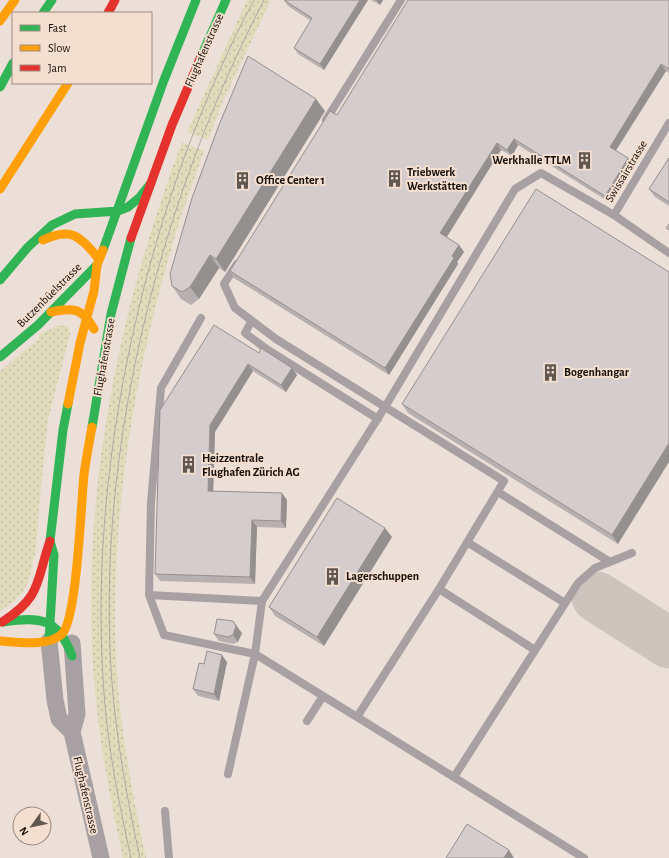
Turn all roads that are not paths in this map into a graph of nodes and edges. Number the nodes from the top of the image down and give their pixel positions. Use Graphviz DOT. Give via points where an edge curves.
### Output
graph roads {
  1 [pos="15,0"];
  2 [pos="52,0"];
  3 [pos="115,0"];
  4 [pos="196,0"];
  5 [pos="226,0"];
  6 [pos="401,0"];
  7 [pos="44,12"];
  8 [pos="109,12"];
  9 [pos="0,22"];
  10 [pos="12,65"];
  11 [pos="67,84"];
  12 [pos="0,87"];
  13 [pos="669,124"];
  14 [pos="321,129"];
  15 [pos="151,183"];
  16 [pos="0,189"];
  17 [pos="116,213"];
  18 [pos="614,215"];
  19 [pos="31,246"];
  20 [pos="669,253"];
  21 [pos="241,257"];
  22 [pos="98,262"];
  23 [pos="0,280"];
  24 [pos="51,312"];
  25 [pos="87,318"];
  26 [pos="201,318"];
  27 [pos="251,322"];
  28 [pos="96,338"];
  29 [pos="0,357"];
  30 [pos="385,407"];
  31 [pos="86,411"];
  32 [pos="378,419"];
  33 [pos="92,430"];
  34 [pos="498,492"];
  35 [pos="50,541"];
  36 [pos="467,542"];
  37 [pos="632,553"];
  38 [pos="610,562"];
  39 [pos="439,589"];
  40 [pos="149,595"];
  41 [pos="73,601"];
  42 [pos="262,601"];
  43 [pos="565,603"];
  44 [pos="1,622"];
  45 [pos="50,623"];
  46 [pos="56,637"];
  47 [pos="0,641"];
  48 [pos="535,650"];
  49 [pos="255,654"];
  50 [pos="72,656"];
  51 [pos="323,696"];
  52 [pos="357,717"];
  53 [pos="307,721"];
  54 [pos="72,732"];
  55 [pos="228,774"];
  56 [pos="454,777"];
  57 [pos="165,811"];
  58 [pos="101,858"];
  59 [pos="169,858"];
  60 [pos="584,858"];
  1 -- 9 [label="main road"];
  2 -- 7 [label="main road"];
  3 -- 8 [label="main road"];
  4 -- 17 [label="main road, Flughafenstrasse"];
  5 -- 15 [label="main road, Flughafenstrasse" via="174,118"];
  6 -- 14 [label="lane"];
  10 -- 12 [label="main road"];
  11 -- 16 [label="main road"];
  13 -- 18 [label="lane, Swissairstrasse"];
  15 -- 17 [label="main road" via="132,205"];
  15 -- 33 [label="main road, Flughafenstrasse" via="132,236 111,314"];
  17 -- 19 [label="main road" via="88,212 70,216 52,226"];
  17 -- 22 [label="main road, Flughafenstrasse"];
  18 -- 20 [label="lane, Swissairstrasse"];
  18 -- 30 [label="lane" via="541,173 515,189"];
  19 -- 22 [label="main road" via="54,234 72,233 85,242"];
  19 -- 23 [label="main road"];
  21 -- 27 [label="lane" via="224,284 235,308"];
  22 -- 24 [label="main road, Butzenbüelstrasse"];
  22 -- 25 [label="main road"];
  24 -- 25 [label="main road" via="72,308 81,311"];
  24 -- 29 [label="main road, Butzenbüelstrasse"];
  25 -- 28 [label="main road" via="95,330"];
  25 -- 35 [label="main road" via="63,430"];
  26 -- 40 [label="lane" via="161,388 151,502"];
  27 -- 30 [label="lane"];
  27 -- 32 [label="lane" via="245,332 268,350"];
  30 -- 32 [label="lane"];
  30 -- 34 [label="lane" via="504,481"];
  31 -- 33 [label="main road"];
  32 -- 42 [label="lane"];
  33 -- 41 [label="main road, Flughafenstrasse" via="79,519"];
  34 -- 36 [label="lane"];
  34 -- 38 [label="lane"];
  35 -- 44 [label="main road" via="32,598 20,610"];
  35 -- 45 [label="main road" via="54,555"];
  36 -- 39 [label="lane"];
  36 -- 43 [label="lane"];
  37 -- 38 [label="lane"];
  38 -- 43 [label="lane" via="578,583"];
  39 -- 48 [label="lane"];
  39 -- 52 [label="lane"];
  40 -- 42 [label="lane"];
  40 -- 49 [label="lane" via="164,635"];
  41 -- 46 [label="main road" via="68,622"];
  41 -- 50 [label="street, Flughafenstrasse"];
  42 -- 49 [label="lane"];
  43 -- 48 [label="lane"];
  44 -- 45 [label="main road" via="31,619"];
  45 -- 46 [label="main road"];
  45 -- 46 [label="main road"];
  46 -- 47 [label="main road"];
  46 -- 50 [label="main road"];
  46 -- 54 [label="street, Flughafenstrasse" via="55,700 59,719"];
  48 -- 56 [label="lane"];
  49 -- 51 [label="lane"];
  49 -- 55 [label="lane"];
  50 -- 54 [label="street, Flughafenstrasse" via="77,714"];
  51 -- 52 [label="lane"];
  51 -- 53 [label="lane"];
  52 -- 56 [label="lane"];
  54 -- 58 [label="street, Flughafenstrasse"];
  56 -- 60 [label="lane"];
  57 -- 59 [label="lane"];
}
